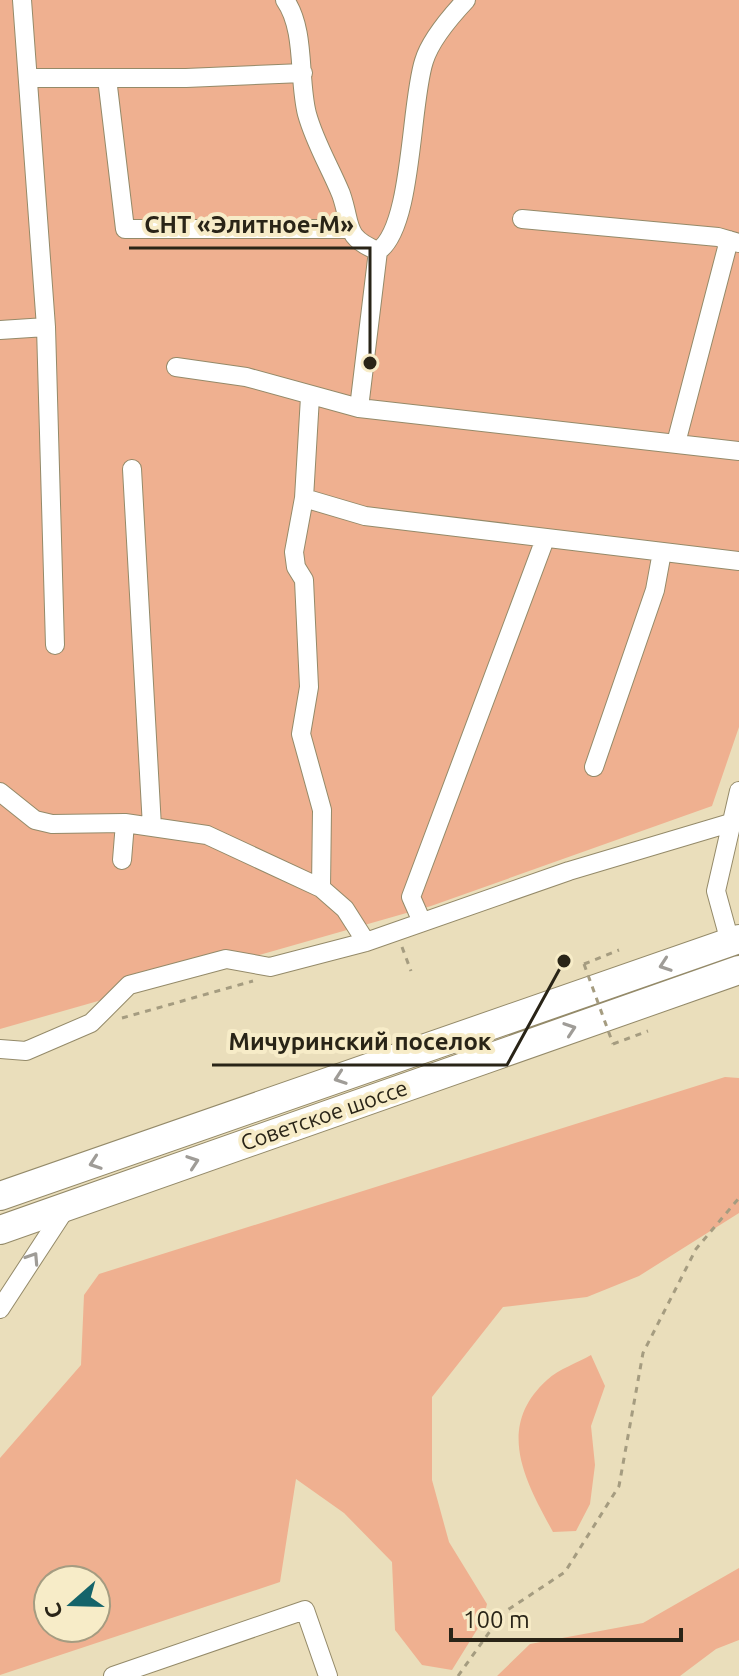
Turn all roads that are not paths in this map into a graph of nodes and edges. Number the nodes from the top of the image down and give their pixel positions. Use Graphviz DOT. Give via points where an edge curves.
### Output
graph roads {
  1 [pos="22,0"];
  2 [pos="285,0"];
  3 [pos="466,0"];
  4 [pos="303,73"];
  5 [pos="29,78"];
  6 [pos="107,78"];
  7 [pos="522,219"];
  8 [pos="349,229"];
  9 [pos="734,241"];
  10 [pos="378,251"];
  11 [pos="46,327"];
  12 [pos="0,330"];
  13 [pos="176,367"];
  14 [pos="310,397"];
  15 [pos="359,408"];
  16 [pos="676,443"];
  17 [pos="739,451"];
  18 [pos="132,469"];
  19 [pos="304,498"];
  20 [pos="545,539"];
  21 [pos="662,552"];
  22 [pos="739,561"];
  23 [pos="55,645"];
  24 [pos="594,767"];
  25 [pos="739,791"];
  26 [pos="0,792"];
  27 [pos="125,823"];
  28 [pos="730,823"];
  29 [pos="152,827"];
  30 [pos="122,860"];
  31 [pos="321,888"];
  32 [pos="422,922"];
  33 [pos="366,942"];
  34 [pos="737,955"];
  35 [pos="0,1049"];
  36 [pos="0,1196"];
  37 [pos="67,1206"];
  38 [pos="0,1230"];
  39 [pos="0,1309"];
  40 [pos="113,1676"];
  41 [pos="328,1676"];
  1 -- 5 [label="street"];
  2 -- 4 [label="street"];
  3 -- 10 [label="street" via="424,59 401,204 393,233"];
  4 -- 6 [label="street"];
  4 -- 8 [label="street" via="313,135 341,195"];
  5 -- 6 [label="street"];
  5 -- 11 [label="street"];
  6 -- 8 [label="street" via="125,229"];
  7 -- 9 [label="street"];
  8 -- 10 [label="street" via="362,245"];
  9 -- 16 [label="street"];
  10 -- 15 [label="street"];
  11 -- 12 [label="street"];
  11 -- 23 [label="street"];
  13 -- 14 [label="street" via="246,377"];
  14 -- 15 [label="street"];
  14 -- 19 [label="street"];
  15 -- 16 [label="street"];
  16 -- 17 [label="street"];
  18 -- 29 [label="street"];
  19 -- 20 [label="street" via="365,516"];
  19 -- 31 [label="street" via="294,552 304,580 309,687 301,734 322,810"];
  20 -- 21 [label="street"];
  20 -- 32 [label="street" via="411,897"];
  21 -- 22 [label="street"];
  21 -- 24 [label="street" via="641,636"];
  25 -- 28 [label="street"];
  26 -- 27 [label="street" via="35,820"];
  27 -- 29 [label="street"];
  27 -- 30 [label="street"];
  28 -- 32 [label="street"];
  28 -- 34 [label="street" via="716,891"];
  29 -- 31 [label="street" via="207,835"];
  31 -- 33 [label="street" via="345,909"];
  32 -- 33 [label="street"];
  33 -- 35 [label="street" via="270,967 226,959 129,985 91,1023 26,1051"];
  34 -- 36 [label="highway, Советское шоссе, one-way"];
  37 -- 34 [label="highway, Советское шоссе, one-way"];
  37 -- 38 [label="highway, Советское шоссе"];
  39 -- 37 [label="street, one-way"];
  40 -- 41 [label="street" via="305,1610"];
}
